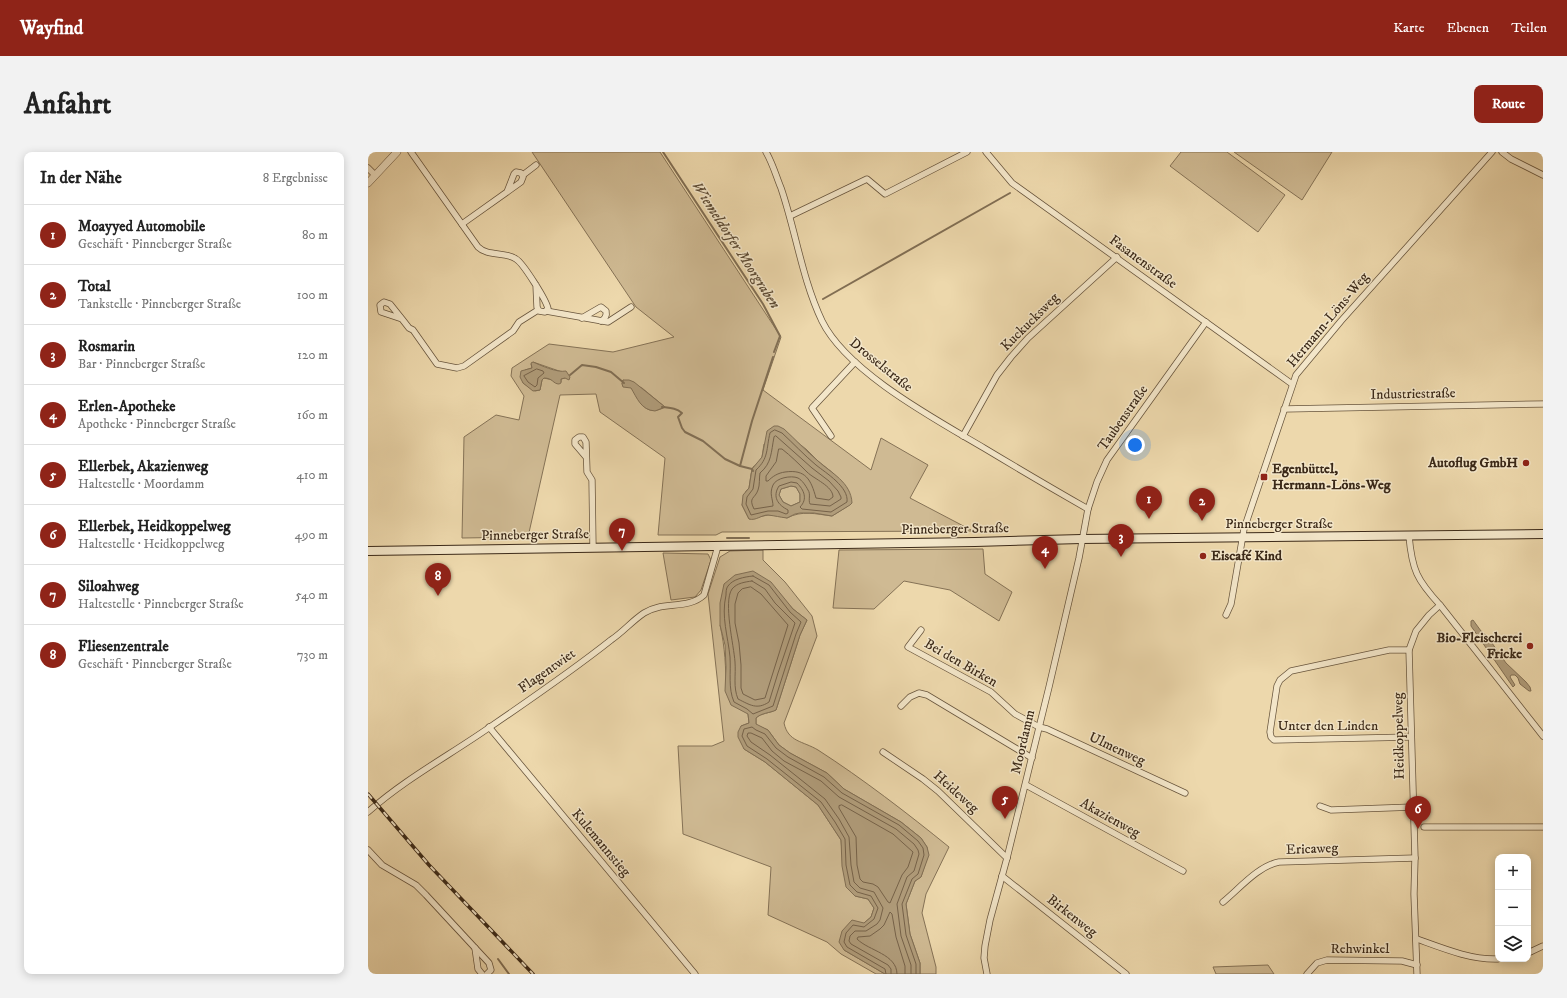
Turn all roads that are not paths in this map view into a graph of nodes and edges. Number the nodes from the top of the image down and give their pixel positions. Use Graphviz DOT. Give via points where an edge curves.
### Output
graph roads {
  1 [pos="397,152"];
  2 [pos="412,152"];
  3 [pos="766,152"];
  4 [pos="967,152"];
  5 [pos="986,152"];
  6 [pos="1492,152"];
  7 [pos="1502,152"];
  8 [pos="536,165"];
  9 [pos="368,168"];
  10 [pos="523,175"];
  11 [pos="1543,175"];
  12 [pos="375,176"];
  13 [pos="368,183"];
  14 [pos="507,192"];
  15 [pos="790,216"];
  16 [pos="462,224"];
  17 [pos="1117,258"];
  18 [pos="536,285"];
  19 [pos="631,307"];
  20 [pos="538,310"];
  21 [pos="546,311"];
  22 [pos="582,318"];
  23 [pos="402,319"];
  24 [pos="601,322"];
  25 [pos="1206,322"];
  26 [pos="855,362"];
  27 [pos="1292,384"];
  28 [pos="1543,404"];
  29 [pos="1284,409"];
  30 [pos="831,436"];
  31 [pos="963,436"];
  32 [pos="586,457"];
  33 [pos="1088,510"];
  34 [pos="1543,534"];
  35 [pos="1409,536"];
  36 [pos="1242,537"];
  37 [pos="1081,539"];
  38 [pos="716,546"];
  39 [pos="593,547"];
  40 [pos="368,551"];
  41 [pos="1440,605"];
  42 [pos="1226,615"];
  43 [pos="921,630"];
  44 [pos="1409,650"];
  45 [pos="900,706"];
  46 [pos="489,727"];
  47 [pos="1039,727"];
  48 [pos="1543,736"];
  49 [pos="1411,737"];
  50 [pos="883,752"];
  51 [pos="1032,758"];
  52 [pos="1026,785"];
  53 [pos="1185,793"];
  54 [pos="1320,806"];
  55 [pos="1413,807"];
  56 [pos="368,812"];
  57 [pos="1424,827"];
  58 [pos="1543,827"];
  59 [pos="368,850"];
  60 [pos="1007,858"];
  61 [pos="1415,858"];
  62 [pos="1183,871"];
  63 [pos="1002,876"];
  64 [pos="1223,902"];
  65 [pos="1417,939"];
  66 [pos="1543,946"];
  67 [pos="475,947"];
  68 [pos="1531,952"];
  69 [pos="1495,959"];
  70 [pos="1417,965"];
  71 [pos="482,974"];
  72 [pos="487,974"];
  73 [pos="695,974"];
  74 [pos="987,974"];
  75 [pos="1126,974"];
  76 [pos="1307,974"];
  77 [pos="1417,974"];
  1 -- 12 [label="street"];
  2 -- 16 [label="street"];
  3 -- 15 [label="street, Drosselstraße" via="772,162"];
  4 -- 15 [label="street" via="885,194 866,179"];
  5 -- 17 [label="street, Fasanenstraße" via="1012,183"];
  6 -- 27 [label="street, Hermann-Löns-Weg" via="1342,321 1296,375"];
  7 -- 11 [label="street"];
  8 -- 10 [label="street"];
  9 -- 12 [label="street"];
  10 -- 14 [label="street" via="523,180"];
  10 -- 14 [label="street" via="519,172 514,174"];
  12 -- 13 [label="street"];
  14 -- 16 [label="street"];
  15 -- 26 [label="street, Drosselstraße" via="808,287 818,310 828,332"];
  16 -- 18 [label="street" via="481,250 517,259"];
  17 -- 25 [label="street, Fasanenstraße"];
  17 -- 31 [label="street, Kuckucksweg" via="1028,338 1011,357 997,376"];
  18 -- 20 [label="street"];
  18 -- 21 [label="street" via="547,304"];
  19 -- 24 [label="street" via="610,322"];
  20 -- 21 [label="street"];
  20 -- 23 [label="street" via="519,322 514,331 464,366 457,368 437,364"];
  21 -- 22 [label="street"];
  22 -- 24 [label="street"];
  22 -- 24 [label="street" via="601,307 606,315"];
  25 -- 27 [label="street, Fasanenstraße"];
  25 -- 33 [label="street, Taubenstraße" via="1107,460"];
  26 -- 30 [label="street" via="812,408"];
  26 -- 31 [label="street, Drosselstraße" via="898,396"];
  27 -- 29 [label="street, Hermann-Löns-Weg"];
  28 -- 29 [label="street, Industriestraße"];
  29 -- 36 [label="street, Hermann-Löns-Weg"];
  31 -- 33 [label="street, Drosselstraße"];
  32 -- 39 [label="street" via="587,472 592,480"];
  33 -- 37 [label="street, Taubenstraße"];
  34 -- 35 [label="main road, Pinneberger Straße"];
  35 -- 36 [label="main road, Pinneberger Straße"];
  35 -- 41 [label="street" via="1416,575"];
  36 -- 37 [label="main road, Pinneberger Straße"];
  36 -- 42 [label="street, Hermann-Löns-Weg" via="1231,604"];
  37 -- 38 [label="main road, Pinneberger Straße"];
  37 -- 47 [label="street, Moordamm" via="1076,572"];
  38 -- 39 [label="main road, Pinneberger Straße"];
  38 -- 46 [label="street, Flagentwiet" via="704,595 699,599 648,611 612,640"];
  39 -- 40 [label="main road, Pinneberger Straße"];
  41 -- 44 [label="street, Heidkoppelweg" via="1416,631"];
  41 -- 48 [label="street"];
  43 -- 47 [label="street, Bei den Birken" via="908,647 991,692 1015,714"];
  44 -- 49 [label="street, Heidkoppelweg"];
  44 -- 49 [label="street, Unter den Linden" via="1389,650 1291,671 1277,686 1270,732 1274,740"];
  45 -- 51 [label="street" via="919,693 927,695"];
  46 -- 56 [label="street, Flagentwiet" via="408,781"];
  46 -- 73 [label="street, Kulemannstieg"];
  47 -- 51 [label="street, Moordamm"];
  47 -- 53 [label="street, Ulmenweg"];
  49 -- 55 [label="street, Heidkoppelweg"];
  50 -- 60 [label="street, Heideweg" via="938,791"];
  51 -- 52 [label="street, Moordamm"];
  52 -- 60 [label="street, Moordamm"];
  52 -- 62 [label="street, Akazienweg"];
  54 -- 55 [label="street" via="1331,810"];
  55 -- 61 [label="street, Heidkoppelweg"];
  57 -- 58 [label="street"];
  59 -- 67 [label="street" via="388,870 416,885"];
  60 -- 63 [label="street, Moordamm"];
  61 -- 64 [label="street, Ericaweg" via="1270,864"];
  61 -- 65 [label="street, Heidkoppelweg"];
  63 -- 74 [label="street, Moordamm" via="985,946"];
  63 -- 75 [label="street, Birkenweg"];
  65 -- 69 [label="street" via="1479,958"];
  65 -- 70 [label="street, Heidkoppelweg"];
  66 -- 68 [label="street"];
  67 -- 71 [label="street" via="478,969"];
  67 -- 72 [label="street" via="491,966"];
  70 -- 76 [label="street, Rehwinkel" via="1402,961 1327,960 1318,962"];
  70 -- 77 [label="street, Heidkoppelweg"];
}
